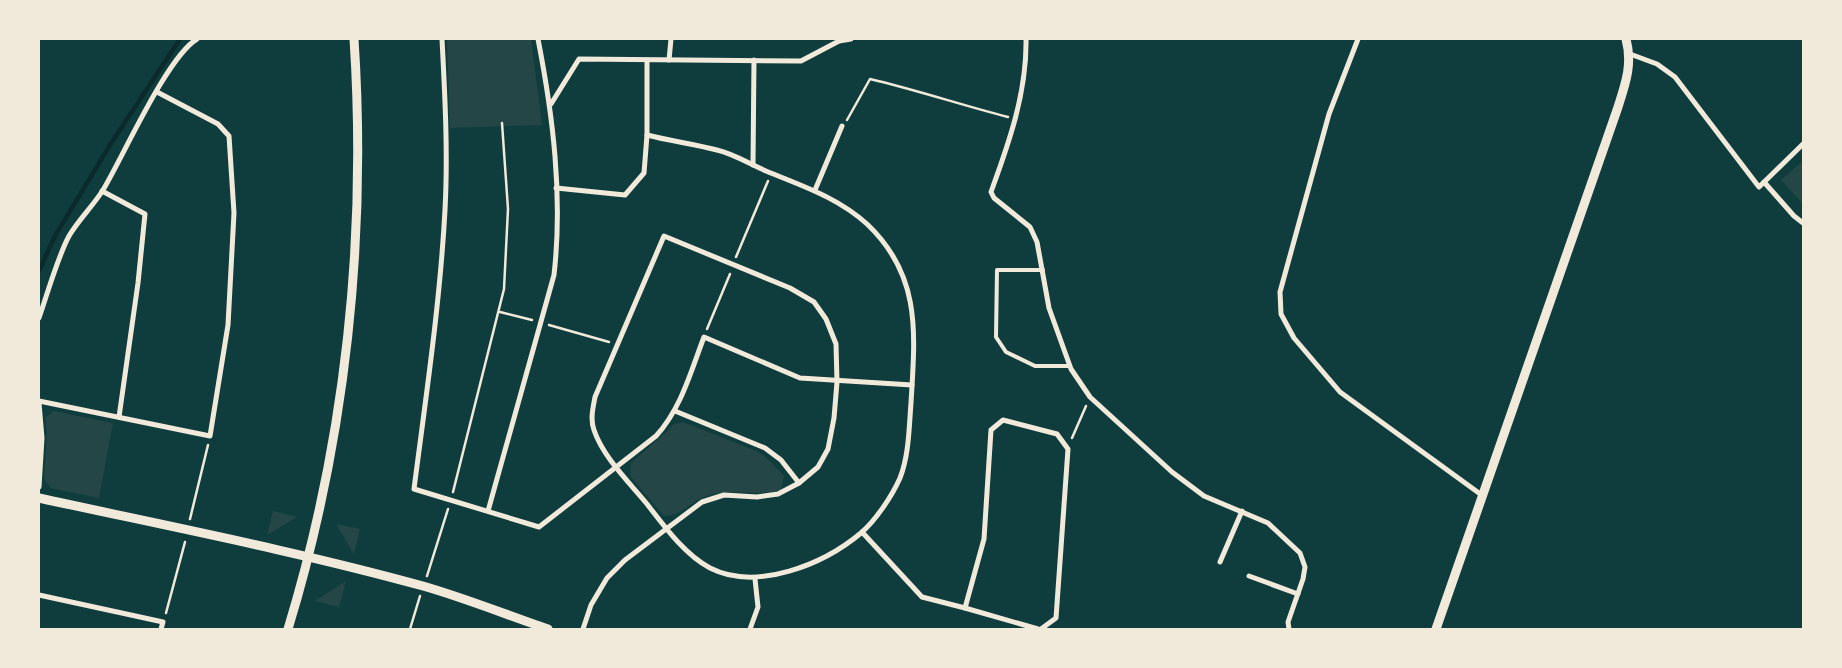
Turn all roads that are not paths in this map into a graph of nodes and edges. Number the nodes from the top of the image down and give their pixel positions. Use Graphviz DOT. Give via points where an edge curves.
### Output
graph roads {
  1 [pos="197,39"];
  2 [pos="354,39"];
  3 [pos="442,39"];
  4 [pos="538,39"];
  5 [pos="671,39"];
  6 [pos="851,39"];
  7 [pos="1026,39"];
  8 [pos="1358,39"];
  9 [pos="1626,39"];
  10 [pos="1630,54"];
  11 [pos="647,60"];
  12 [pos="669,60"];
  13 [pos="754,60"];
  14 [pos="157,92"];
  15 [pos="551,105"];
  16 [pos="842,126"];
  17 [pos="647,135"];
  18 [pos="1803,144"];
  19 [pos="753,165"];
  20 [pos="1764,182"];
  21 [pos="556,188"];
  22 [pos="815,190"];
  23 [pos="102,191"];
  24 [pos="1803,223"];
  25 [pos="1043,270"];
  26 [pos="39,318"];
  27 [pos="1070,366"];
  28 [pos="836,382"];
  29 [pos="912,385"];
  30 [pos="39,402"];
  31 [pos="675,411"];
  32 [pos="119,417"];
  33 [pos="617,466"];
  34 [pos="799,483"];
  35 [pos="39,487"];
  36 [pos="1483,496"];
  37 [pos="39,498"];
  38 [pos="1242,511"];
  39 [pos="488,512"];
  40 [pos="667,529"];
  41 [pos="862,532"];
  42 [pos="309,558"];
  43 [pos="1220,562"];
  44 [pos="1249,576"];
  45 [pos="755,579"];
  46 [pos="1298,594"];
  47 [pos="39,595"];
  48 [pos="965,608"];
  49 [pos="161,629"];
  50 [pos="288,629"];
  51 [pos="548,629"];
  52 [pos="583,629"];
  53 [pos="750,629"];
  54 [pos="1040,629"];
  55 [pos="1289,629"];
  56 [pos="1436,629"];
  1 -- 14 [label="street" via="180,56"];
  2 -- 42 [label="street" via="358,167 352,299 343,377"];
  3 -- 39 [label="street" via="445,210 414,489"];
  4 -- 15 [label="street"];
  5 -- 12 [label="street"];
  6 -- 13 [label="street" via="839,41 801,61"];
  7 -- 25 [label="street" via="1016,118 991,192 1030,227 1038,242"];
  8 -- 36 [label="street" via="1328,114 1280,292 1280,314 1294,338 1340,392"];
  9 -- 10 [label="street"];
  10 -- 20 [label="street" via="1657,64 1674,77 1759,187"];
  10 -- 36 [label="street" via="1630,72 1618,110"];
  11 -- 12 [label="street"];
  11 -- 15 [label="street" via="579,59"];
  11 -- 17 [label="street"];
  12 -- 13 [label="street"];
  13 -- 19 [label="street"];
  14 -- 23 [label="street"];
  14 -- 32 [label="street" via="218,124 229,136 234,213 228,325 210,436"];
  15 -- 21 [label="street"];
  16 -- 22 [label="street"];
  17 -- 19 [label="street" via="718,150"];
  17 -- 21 [label="street" via="644,173 625,195"];
  18 -- 20 [label="street"];
  19 -- 22 [label="street"];
  20 -- 24 [label="street"];
  21 -- 39 [label="street" via="554,275"];
  22 -- 29 [label="street" via="844,206 866,224 895,261 905,283 915,325"];
  23 -- 26 [label="street" via="69,237"];
  23 -- 32 [label="street" via="145,214"];
  25 -- 27 [label="street" via="1049,308"];
  25 -- 27 [label="lane" via="997,270 996,337 1006,352 1035,366"];
  27 -- 38 [label="street" via="1090,398 1172,472 1204,496"];
  28 -- 29 [label="street"];
  28 -- 31 [label="street" via="800,378 704,337"];
  28 -- 33 [label="street" via="836,344 826,318 814,302 790,288 664,236 595,397 593,429"];
  28 -- 34 [label="street" via="828,449 818,467"];
  29 -- 41 [label="street" via="908,446 900,478 882,508"];
  30 -- 32 [label="street"];
  30 -- 35 [label="street" via="42,438"];
  31 -- 33 [label="street" via="656,436"];
  31 -- 34 [label="street" via="765,448 781,460"];
  33 -- 39 [label="street" via="539,527"];
  33 -- 40 [label="street"];
  34 -- 40 [label="street" via="778,494 757,497 724,495 702,502"];
  36 -- 56 [label="street"];
  37 -- 42 [label="street"];
  38 -- 43 [label="street"];
  38 -- 46 [label="street" via="1268,523 1300,553 1305,567"];
  40 -- 45 [label="street" via="710,568"];
  40 -- 52 [label="street" via="625,560 607,578 591,605"];
  41 -- 45 [label="street" via="828,554 790,571"];
  41 -- 48 [label="street" via="922,597"];
  42 -- 50 [label="street"];
  42 -- 51 [label="street" via="424,587"];
  44 -- 46 [label="street"];
  45 -- 53 [label="street" via="758,607"];
  46 -- 55 [label="street" via="1288,622"];
  47 -- 49 [label="street" via="163,622"];
  48 -- 54 [label="street"];
  48 -- 54 [label="street" via="984,539 991,430 1003,420 1057,434 1068,449 1056,618"];
}
